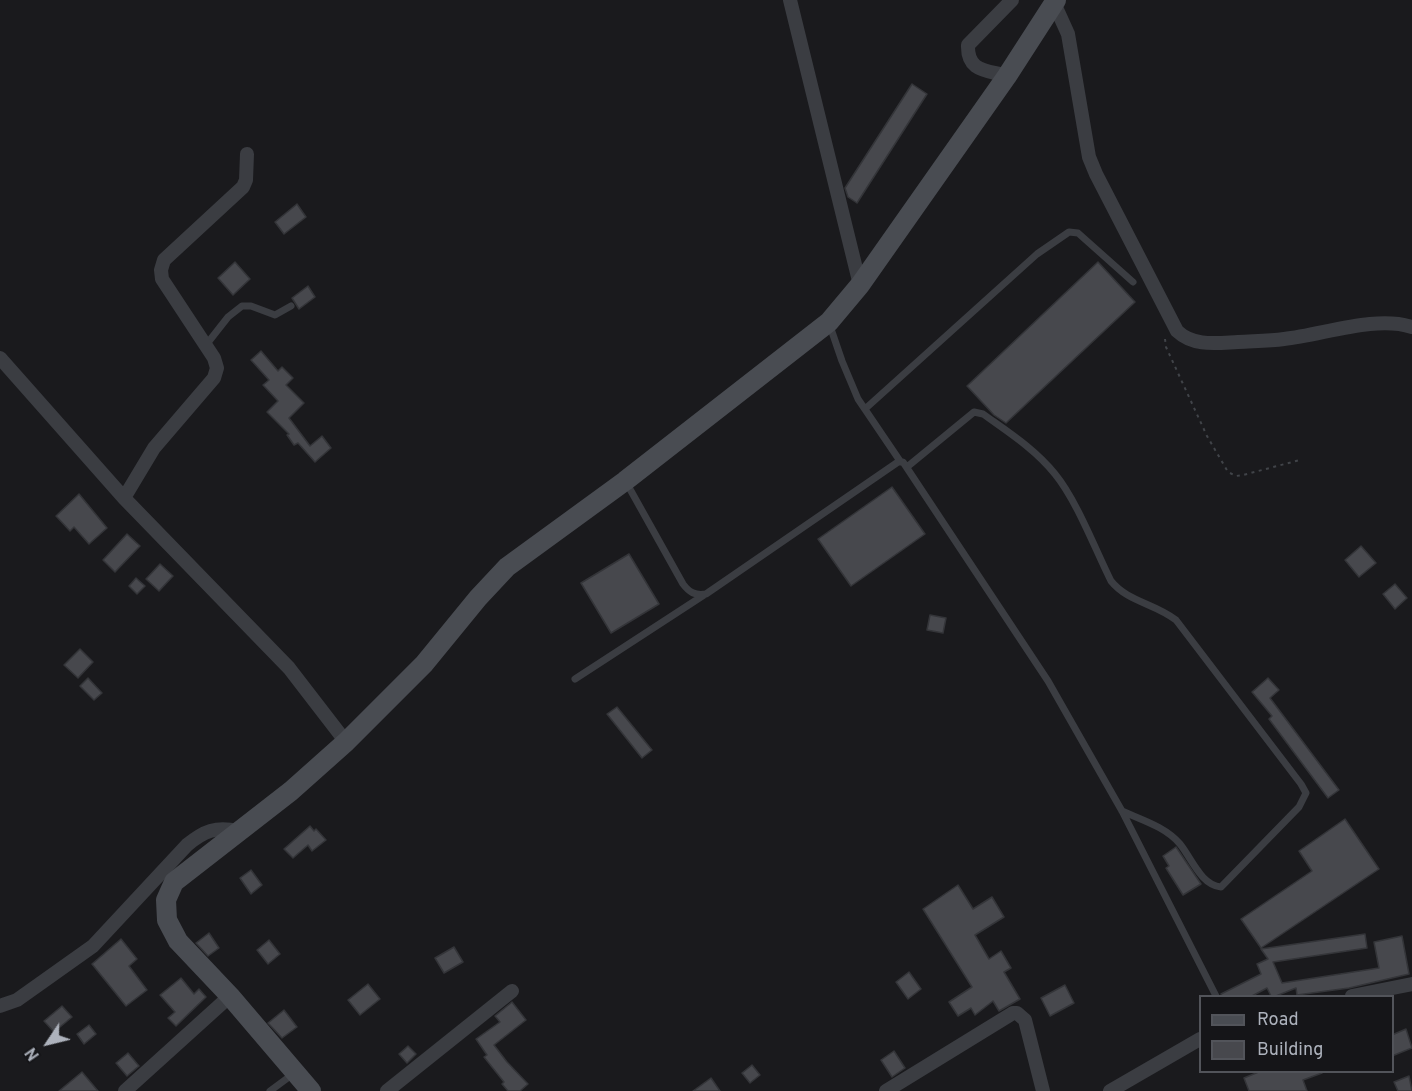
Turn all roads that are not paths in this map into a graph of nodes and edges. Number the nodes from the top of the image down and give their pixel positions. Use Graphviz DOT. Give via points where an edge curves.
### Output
graph roads {
  1 [pos="790,0"];
  2 [pos="1012,0"];
  3 [pos="1055,1"];
  4 [pos="1007,76"];
  5 [pos="247,154"];
  6 [pos="1133,282"];
  7 [pos="860,285"];
  8 [pos="291,306"];
  9 [pos="829,322"];
  10 [pos="1412,327"];
  11 [pos="206,345"];
  12 [pos="0,358"];
  13 [pos="865,409"];
  14 [pos="900,461"];
  15 [pos="907,467"];
  16 [pos="625,481"];
  17 [pos="124,498"];
  18 [pos="706,594"];
  19 [pos="575,679"];
  20 [pos="346,742"];
  21 [pos="1122,812"];
  22 [pos="238,831"];
  23 [pos="1412,984"];
  24 [pos="512,992"];
  25 [pos="1215,995"];
  26 [pos="1357,995"];
  27 [pos="230,996"];
  28 [pos="0,1006"];
  29 [pos="1199,1040"];
  30 [pos="295,1072"];
  31 [pos="125,1091"];
  32 [pos="270,1091"];
  33 [pos="311,1091"];
  34 [pos="387,1091"];
  35 [pos="886,1091"];
  36 [pos="1043,1091"];
  37 [pos="1110,1091"];
  1 -- 7 [label="street"];
  2 -- 4 [label="street" via="968,45 972,64 977,68"];
  3 -- 4 [label="street"];
  3 -- 10 [label="street" via="1068,34 1089,157 1177,331 1202,344 1285,339 1367,326"];
  4 -- 7 [label="street"];
  5 -- 11 [label="street" via="243,187 164,260 161,270 162,279"];
  6 -- 13 [label="lane" via="1078,233 1069,232 1037,254"];
  7 -- 9 [label="street"];
  8 -- 11 [label="lane" via="275,315 242,306"];
  9 -- 13 [label="lane" via="842,362"];
  9 -- 16 [label="street"];
  11 -- 17 [label="street" via="217,368 214,378 154,448"];
  12 -- 17 [label="street"];
  13 -- 14 [label="lane"];
  14 -- 15 [label="lane"];
  14 -- 18 [label="lane"];
  15 -- 21 [label="lane" via="1048,681"];
  15 -- 21 [label="lane" via="974,412 983,414 1031,449 1067,492 1115,586 1133,598 1163,609 1176,620 1306,793 1299,807 1221,887 1206,881 1179,843 1164,830"];
  16 -- 18 [label="lane" via="683,584 694,594"];
  16 -- 20 [label="street" via="507,567 424,664"];
  17 -- 20 [label="street" via="290,668"];
  18 -- 19 [label="lane"];
  20 -- 22 [label="street"];
  21 -- 25 [label="lane"];
  22 -- 27 [label="street" via="174,882 166,900 167,920 178,940"];
  22 -- 28 [label="street" via="211,829 198,836 93,946 17,1000"];
  23 -- 26 [label="street"];
  24 -- 34 [label="street"];
  27 -- 30 [label="street"];
  27 -- 31 [label="street"];
  29 -- 37 [label="street"];
  30 -- 32 [label="lane"];
  30 -- 33 [label="street"];
  35 -- 36 [label="street" via="1012,1013 1025,1020"];
}
